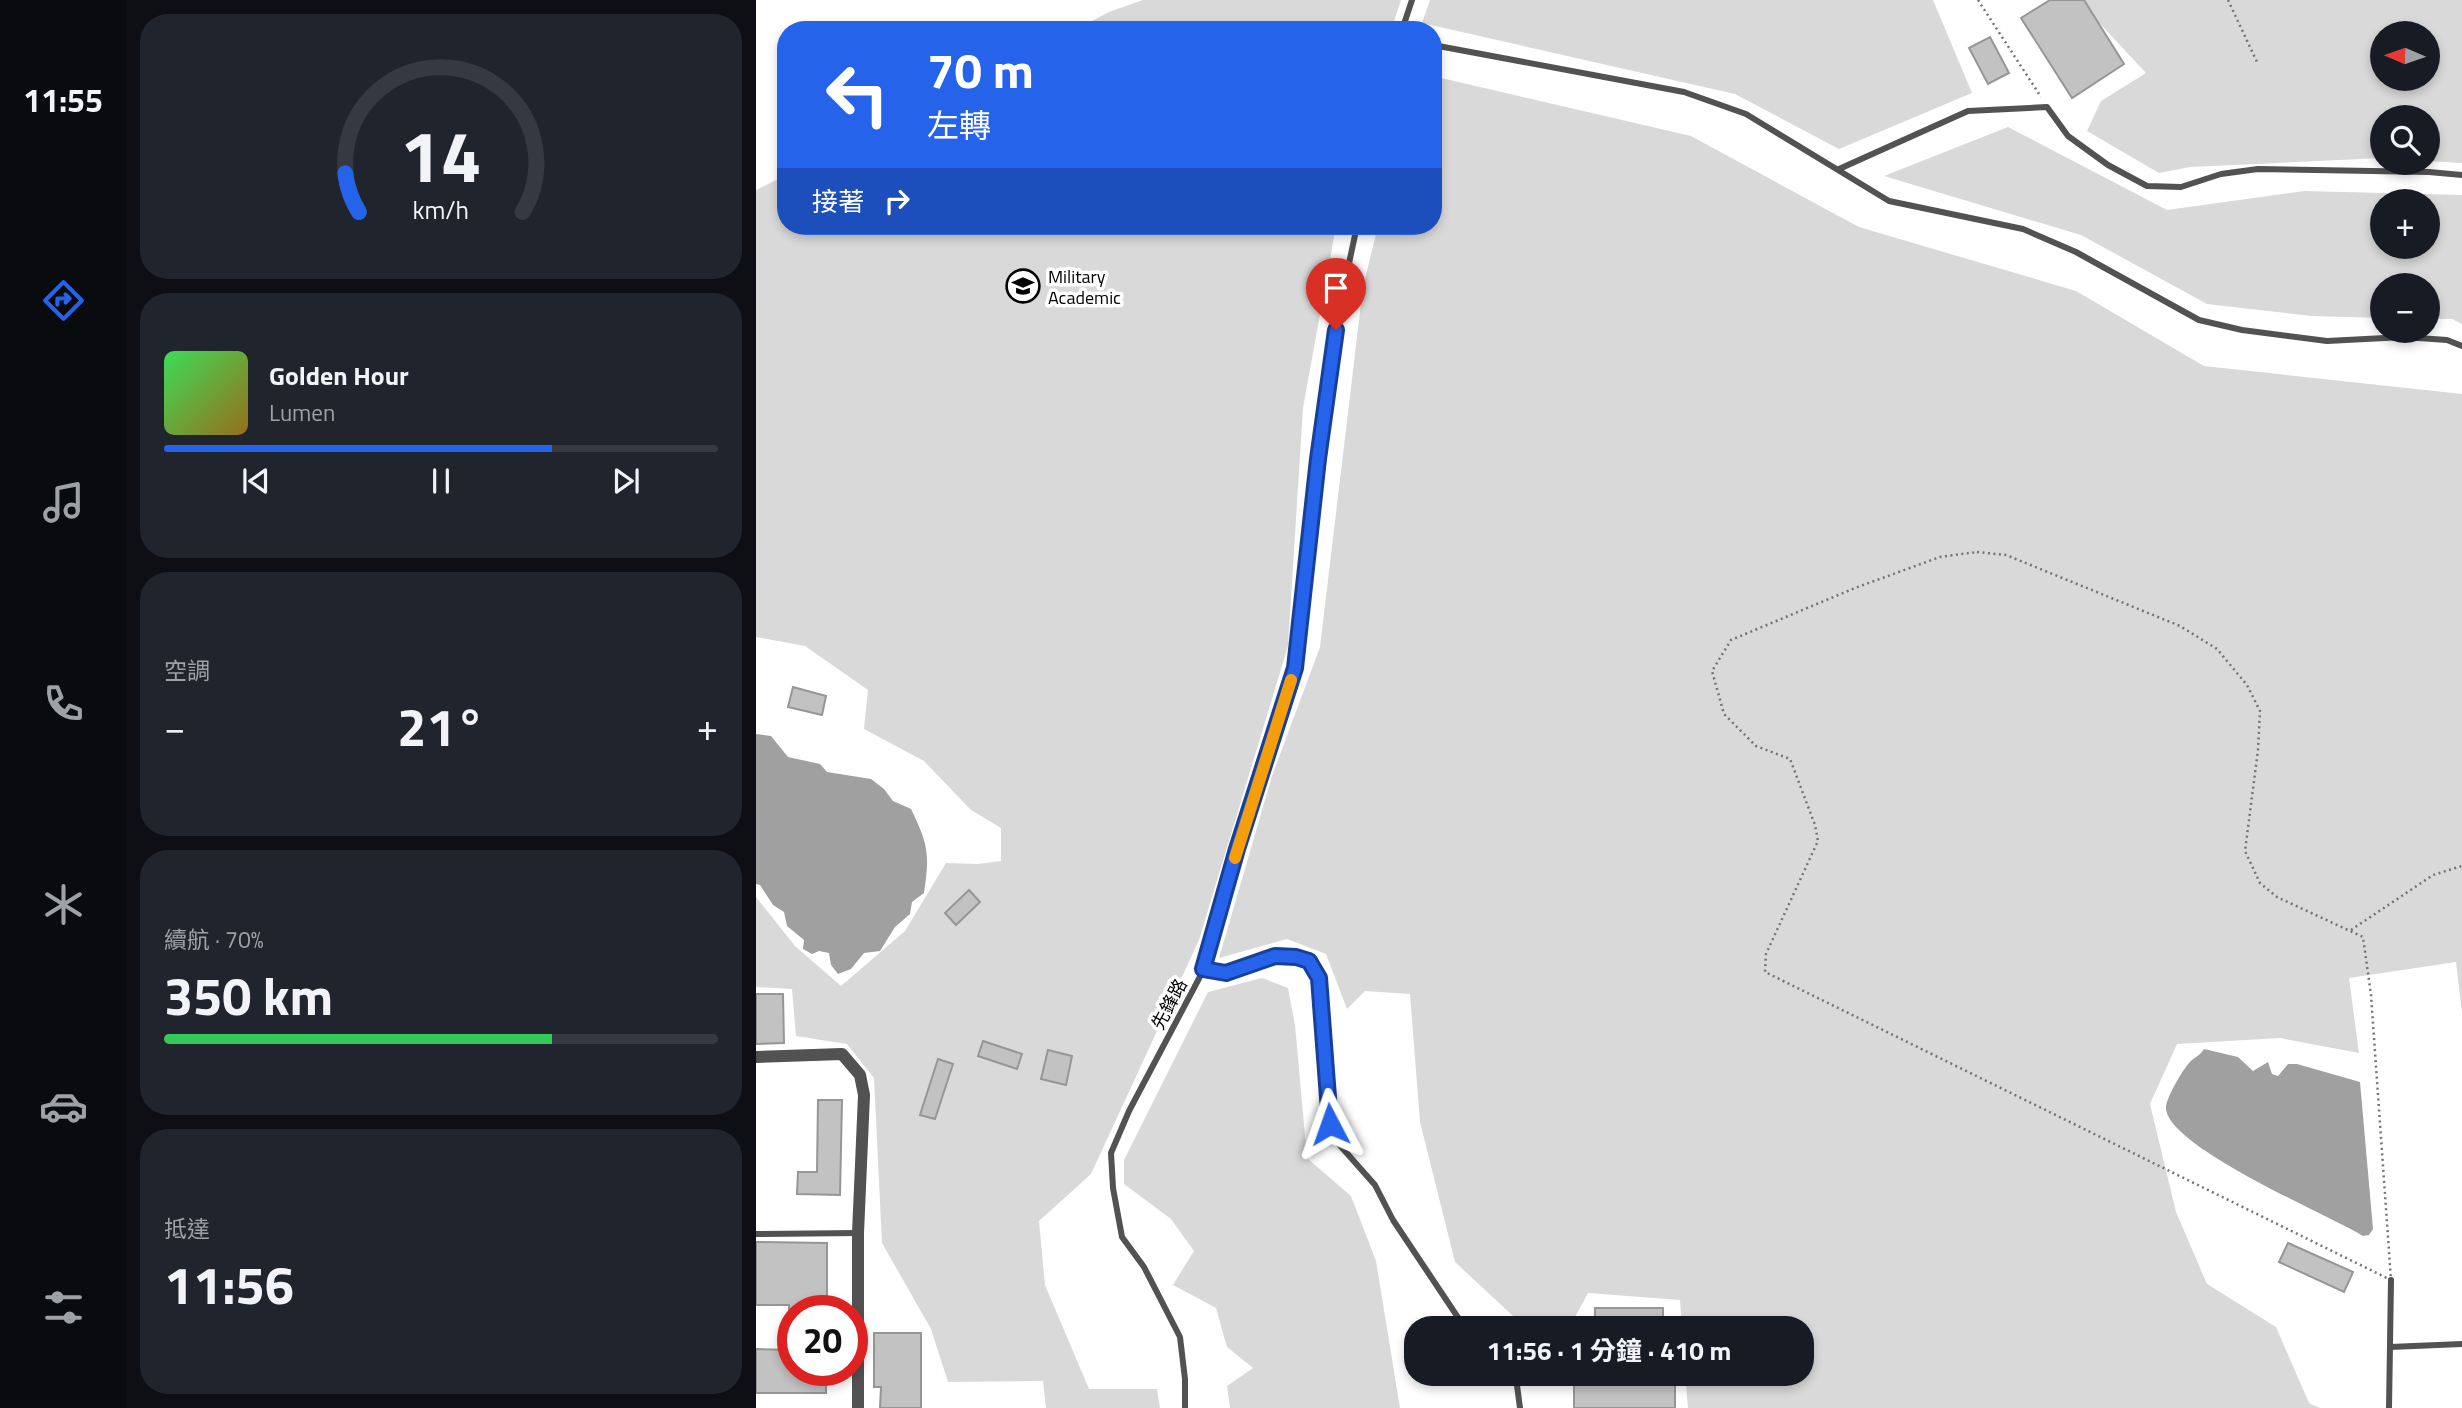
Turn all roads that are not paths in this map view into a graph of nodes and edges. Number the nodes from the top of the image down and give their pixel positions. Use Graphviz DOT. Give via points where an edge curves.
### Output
graph roads {
  1 [pos="1412,0"];
  2 [pos="1405,21"];
  3 [pos="1442,47"];
  4 [pos="1839,169"];
  5 [pos="2462,175"];
  6 [pos="1355,235"];
  7 [pos="2462,346"];
  8 [pos="1203,969"];
  9 [pos="756,1057"];
  10 [pos="858,1233"];
  11 [pos="756,1234"];
  12 [pos="2391,1280"];
  13 [pos="1457,1316"];
  14 [pos="2462,1344"];
  15 [pos="2390,1347"];
  16 [pos="1517,1386"];
  17 [pos="858,1408"];
  18 [pos="1185,1408"];
  19 [pos="1520,1408"];
  20 [pos="2389,1408"];
  1 -- 2 [label="lane"];
  3 -- 4 [label="lane" via="1684,92 1746,114"];
  4 -- 5 [label="lane" via="1968,111 2048,107 2068,136 2147,186 2181,187 2221,174 2258,169"];
  4 -- 7 [label="lane" via="1889,201 2023,229 2076,252 2199,320 2327,341 2404,337 2447,340"];
  6 -- 8 [label="lane, 先鋒路" via="1339,305 1295,668"];
  8 -- 13 [label="lane" via="1226,973 1275,956 1309,961 1319,978 1330,1124 1336,1141 1375,1185"];
  8 -- 18 [label="lane, 先鋒路" via="1111,1153 1122,1237 1144,1267 1180,1338"];
  9 -- 10 [label="street" via="842,1054 860,1075 864,1095"];
  10 -- 11 [label="lane"];
  10 -- 17 [label="street"];
  12 -- 15 [label="lane"];
  14 -- 15 [label="lane"];
  15 -- 20 [label="lane"];
  16 -- 19 [label="lane"];
}
